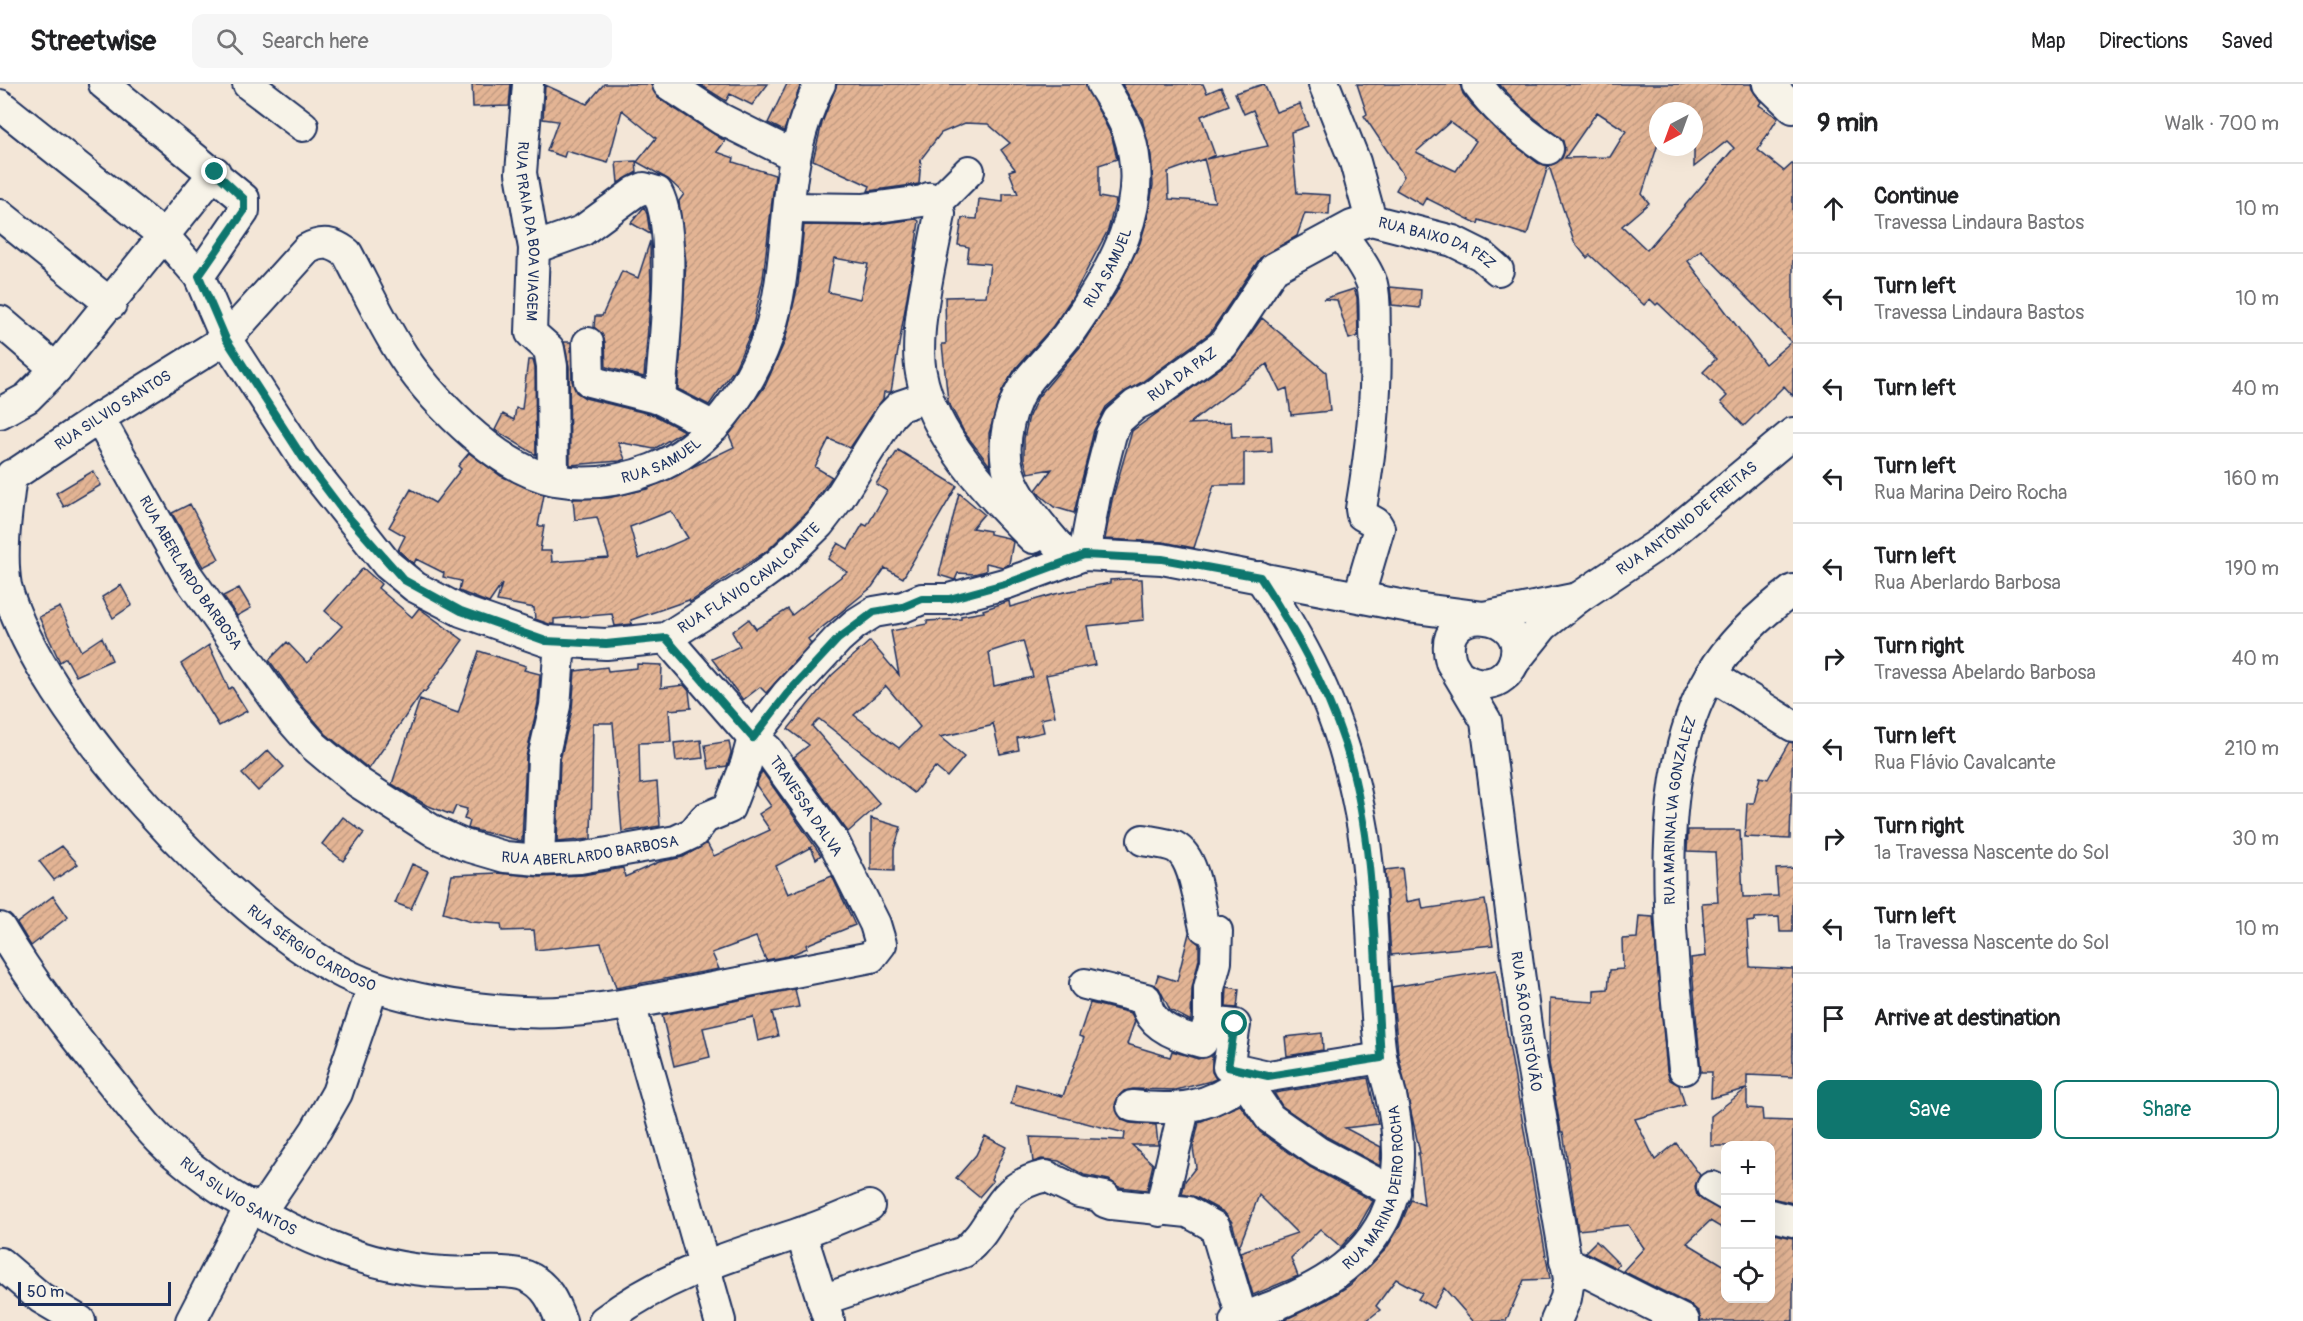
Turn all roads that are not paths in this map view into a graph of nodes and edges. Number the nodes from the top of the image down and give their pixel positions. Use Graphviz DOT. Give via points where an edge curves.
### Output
graph roads {
  1 [pos="104,84"];
  2 [pos="248,84"];
  3 [pos="528,84"];
  4 [pos="668,84"];
  5 [pos="820,84"];
  6 [pos="1102,84"];
  7 [pos="1324,84"];
  8 [pos="1477,84"];
  9 [pos="1768,84"];
  10 [pos="0,105"];
  11 [pos="1793,108"];
  12 [pos="303,126"];
  13 [pos="1548,149"];
  14 [pos="795,156"];
  15 [pos="969,171"];
  16 [pos="215,172"];
  17 [pos="937,203"];
  18 [pos="790,208"];
  19 [pos="0,215"];
  20 [pos="1371,220"];
  21 [pos="1341,233"];
  22 [pos="163,235"];
  23 [pos="534,248"];
  24 [pos="347,253"];
  25 [pos="1498,270"];
  26 [pos="199,276"];
  27 [pos="111,304"];
  28 [pos="0,321"];
  29 [pos="226,339"];
  30 [pos="588,343"];
  31 [pos="56,369"];
  32 [pos="927,397"];
  33 [pos="660,399"];
  34 [pos="0,413"];
  35 [pos="99,418"];
  36 [pos="714,427"];
  37 [pos="1793,433"];
  38 [pos="553,479"];
  39 [pos="6,480"];
  40 [pos="1070,559"];
  41 [pos="1260,577"];
  42 [pos="1793,590"];
  43 [pos="1359,596"];
  44 [pos="1578,597"];
  45 [pos="1414,608"];
  46 [pos="1484,617"];
  47 [pos="666,638"];
  48 [pos="560,643"];
  49 [pos="1511,667"];
  50 [pos="1455,668"];
  51 [pos="1711,675"];
  52 [pos="1486,721"];
  53 [pos="1793,726"];
  54 [pos="753,738"];
  55 [pos="1143,840"];
  56 [pos="539,860"];
  57 [pos="0,928"];
  58 [pos="881,944"];
  59 [pos="1085,984"];
  60 [pos="374,987"];
  61 [pos="630,1004"];
  62 [pos="1209,1022"];
  63 [pos="1381,1058"];
  64 [pos="1684,1070"];
  65 [pos="1256,1078"];
  66 [pos="1132,1106"];
  67 [pos="1184,1109"];
  68 [pos="1395,1194"];
  69 [pos="868,1206"];
  70 [pos="256,1208"];
  71 [pos="1160,1210"];
  72 [pos="1775,1216"];
  73 [pos="1793,1221"];
  74 [pos="801,1233"];
  75 [pos="1565,1261"];
  76 [pos="0,1263"];
  77 [pos="704,1265"];
  78 [pos="826,1310"];
  79 [pos="1239,1320"];
  80 [pos="80,1321"];
  81 [pos="191,1321"];
  82 [pos="561,1321"];
  83 [pos="604,1321"];
  84 [pos="720,1321"];
  85 [pos="1556,1321"];
  86 [pos="1684,1321"];
  1 -- 16 [label="street"];
  2 -- 12 [label="street"];
  3 -- 23 [label="street, RUA PRAIA DA BOA VIAGEM" via="520,173"];
  4 -- 14 [label="street" via="721,119"];
  5 -- 14 [label="street, RUA SAMUEL"];
  6 -- 40 [label="street, RUA SAMUEL" via="1128,131 1135,162 1136,196 1125,239 1071,331 1028,381 1007,431 1010,474 1024,500"];
  7 -- 20 [label="street" via="1355,162"];
  8 -- 13 [label="street" via="1509,119"];
  9 -- 11 [label="street"];
  10 -- 22 [label="street, RUA FLÁVIO CAVALCANTE"];
  14 -- 18 [label="street, RUA SAMUEL"];
  15 -- 17 [label="street"];
  16 -- 22 [label="street"];
  16 -- 26 [label="street" via="244,199 246,207"];
  17 -- 18 [label="street" via="929,198 863,209"];
  17 -- 32 [label="street" via="940,214 919,349"];
  18 -- 36 [label="street, RUA SAMUEL" via="768,336 755,368"];
  19 -- 27 [label="street"];
  20 -- 21 [label="street, RUA DA PAZ"];
  20 -- 25 [label="street, RUA BAIXO DA PEZ" via="1453,241 1481,255"];
  21 -- 40 [label="street, RUA DA PAZ" via="1274,268 1223,345 1118,420 1095,496"];
  21 -- 43 [label="street" via="1371,284 1377,368 1375,414 1361,509 1362,515 1379,528"];
  22 -- 26 [label="street, RUA FLÁVIO CAVALCANTE"];
  22 -- 27 [label="street"];
  23 -- 33 [label="street" via="582,231 635,192 644,188 657,192 665,214 668,261"];
  23 -- 38 [label="street, RUA PRAIA DA BOA VIAGEM" via="531,333 549,349 552,366"];
  24 -- 29 [label="street, RUA SILVIO SANTOS" via="332,243 307,249"];
  24 -- 38 [label="street, RUA SAMUEL" via="396,345 440,402 506,458"];
  26 -- 29 [label="street, RUA FLÁVIO CAVALCANTE"];
  27 -- 31 [label="street"];
  28 -- 31 [label="street"];
  29 -- 35 [label="street, RUA SILVIO SANTOS"];
  29 -- 48 [label="street, RUA FLÁVIO CAVALCANTE" via="303,458 395,572 414,587 461,611"];
  30 -- 33 [label="street" via="590,381"];
  31 -- 34 [label="street" via="27,398"];
  32 -- 40 [label="street" via="967,465 992,495"];
  32 -- 47 [label="street, RUA FLÁVIO CAVALCANTE" via="900,406 891,415 839,498 799,545 758,579"];
  33 -- 36 [label="street"];
  35 -- 39 [label="street, RUA SILVIO SANTOS"];
  35 -- 56 [label="street, RUA ABERLARDO BARBOSA" via="186,575 285,713 314,746 360,783 435,832 505,857"];
  36 -- 38 [label="street, RUA SAMUEL" via="666,464 629,479"];
  37 -- 44 [label="street, RUA ANTÔNIO DE FREITAS" via="1664,541"];
  39 -- 60 [label="street, RUA SÉRGIO CARDOSO" via="3,552 8,592 26,635 55,686 104,758 147,809 230,890 292,942 343,974"];
  40 -- 41 [label="street, RUA ABERLARDO BARBOSA" via="1162,559"];
  40 -- 54 [label="street, RUA ABERLARDO BARBOSA" via="1008,583 949,599 922,599 874,612 838,639"];
  41 -- 43 [label="street, RUA ABERLARDO BARBOSA"];
  41 -- 63 [label="street, RUA MARINA DEIRO ROCHA" via="1310,657 1345,746 1361,814 1366,857"];
  42 -- 51 [label="street, RUA MARINALVA GONZALEZ" via="1747,628"];
  43 -- 45 [label="street, RUA ABERLARDO BARBOSA"];
  44 -- 46 [label="street, RUA ANTÔNIO DE FREITAS"];
  44 -- 49 [label="street, RUA ANTÔNIO DE FREITAS" via="1543,626"];
  45 -- 46 [label="street, RUA ABERLARDO BARBOSA"];
  45 -- 50 [label="street"];
  46 -- 49 [label="street" via="1494,619 1510,632 1515,642"];
  46 -- 50 [label="street" via="1473,618 1454,632 1450,642"];
  47 -- 48 [label="street, RUA FLÁVIO CAVALCANTE" via="606,644"];
  47 -- 54 [label="street, TRAVESSA DALVA"];
  48 -- 56 [label="street" via="555,706 543,759"];
  49 -- 50 [label="street" via="1490,683 1478,684"];
  49 -- 52 [label="street"];
  50 -- 52 [label="street, RUA SÃO CRISTÓVÃO"];
  51 -- 53 [label="street"];
  51 -- 64 [label="street, RUA MARINALVA GONZALEZ" via="1686,735 1674,778 1671,818 1671,946"];
  52 -- 75 [label="street, RUA SÃO CRISTÓVÃO" via="1528,1041"];
  54 -- 56 [label="street, RUA ABERLARDO BARBOSA" via="729,808 705,818 693,833 640,849"];
  54 -- 58 [label="street, TRAVESSA DALVA" via="767,749 834,842"];
  55 -- 62 [label="street" via="1168,845 1182,853 1192,869 1205,928 1217,931"];
  57 -- 70 [label="street, RUA SILVIO SANTOS" via="68,1028 144,1123 174,1153"];
  58 -- 61 [label="street, RUA SÉRGIO CARDOSO" via="871,957"];
  59 -- 62 [label="street" via="1146,999 1157,1021 1174,1036 1202,1042"];
  60 -- 61 [label="street, RUA SÉRGIO CARDOSO" via="418,998 524,1012"];
  60 -- 70 [label="street" via="337,1094 316,1130"];
  61 -- 77 [label="street"];
  62 -- 65 [label="street" via="1235,1024 1228,1067"];
  63 -- 65 [label="street"];
  63 -- 68 [label="street, RUA MARINA DEIRO ROCHA" via="1400,1155"];
  65 -- 67 [label="street" via="1213,1100"];
  65 -- 68 [label="street" via="1270,1118 1318,1152"];
  66 -- 67 [label="street"];
  67 -- 71 [label="street"];
  68 -- 79 [label="street, RUA MARINA DEIRO ROCHA" via="1359,1254 1323,1284"];
  69 -- 74 [label="street"];
  70 -- 81 [label="street"];
  70 -- 82 [label="street, RUA SILVIO SANTOS" via="331,1247 369,1259 445,1272 525,1275 540,1284 552,1299"];
  71 -- 78 [label="street" via="1111,1204 1105,1202 1105,1197 1079,1191 1046,1176 1016,1186 964,1252"];
  71 -- 79 [label="street" via="1188,1212 1215,1227"];
  72 -- 73 [label="street"];
  74 -- 77 [label="street"];
  74 -- 78 [label="street"];
  75 -- 85 [label="street, RUA SÃO CRISTÓVÃO" via="1569,1279"];
  75 -- 86 [label="street"];
  76 -- 80 [label="street" via="41,1298"];
  77 -- 83 [label="street" via="644,1293"];
  77 -- 84 [label="street"];
}
